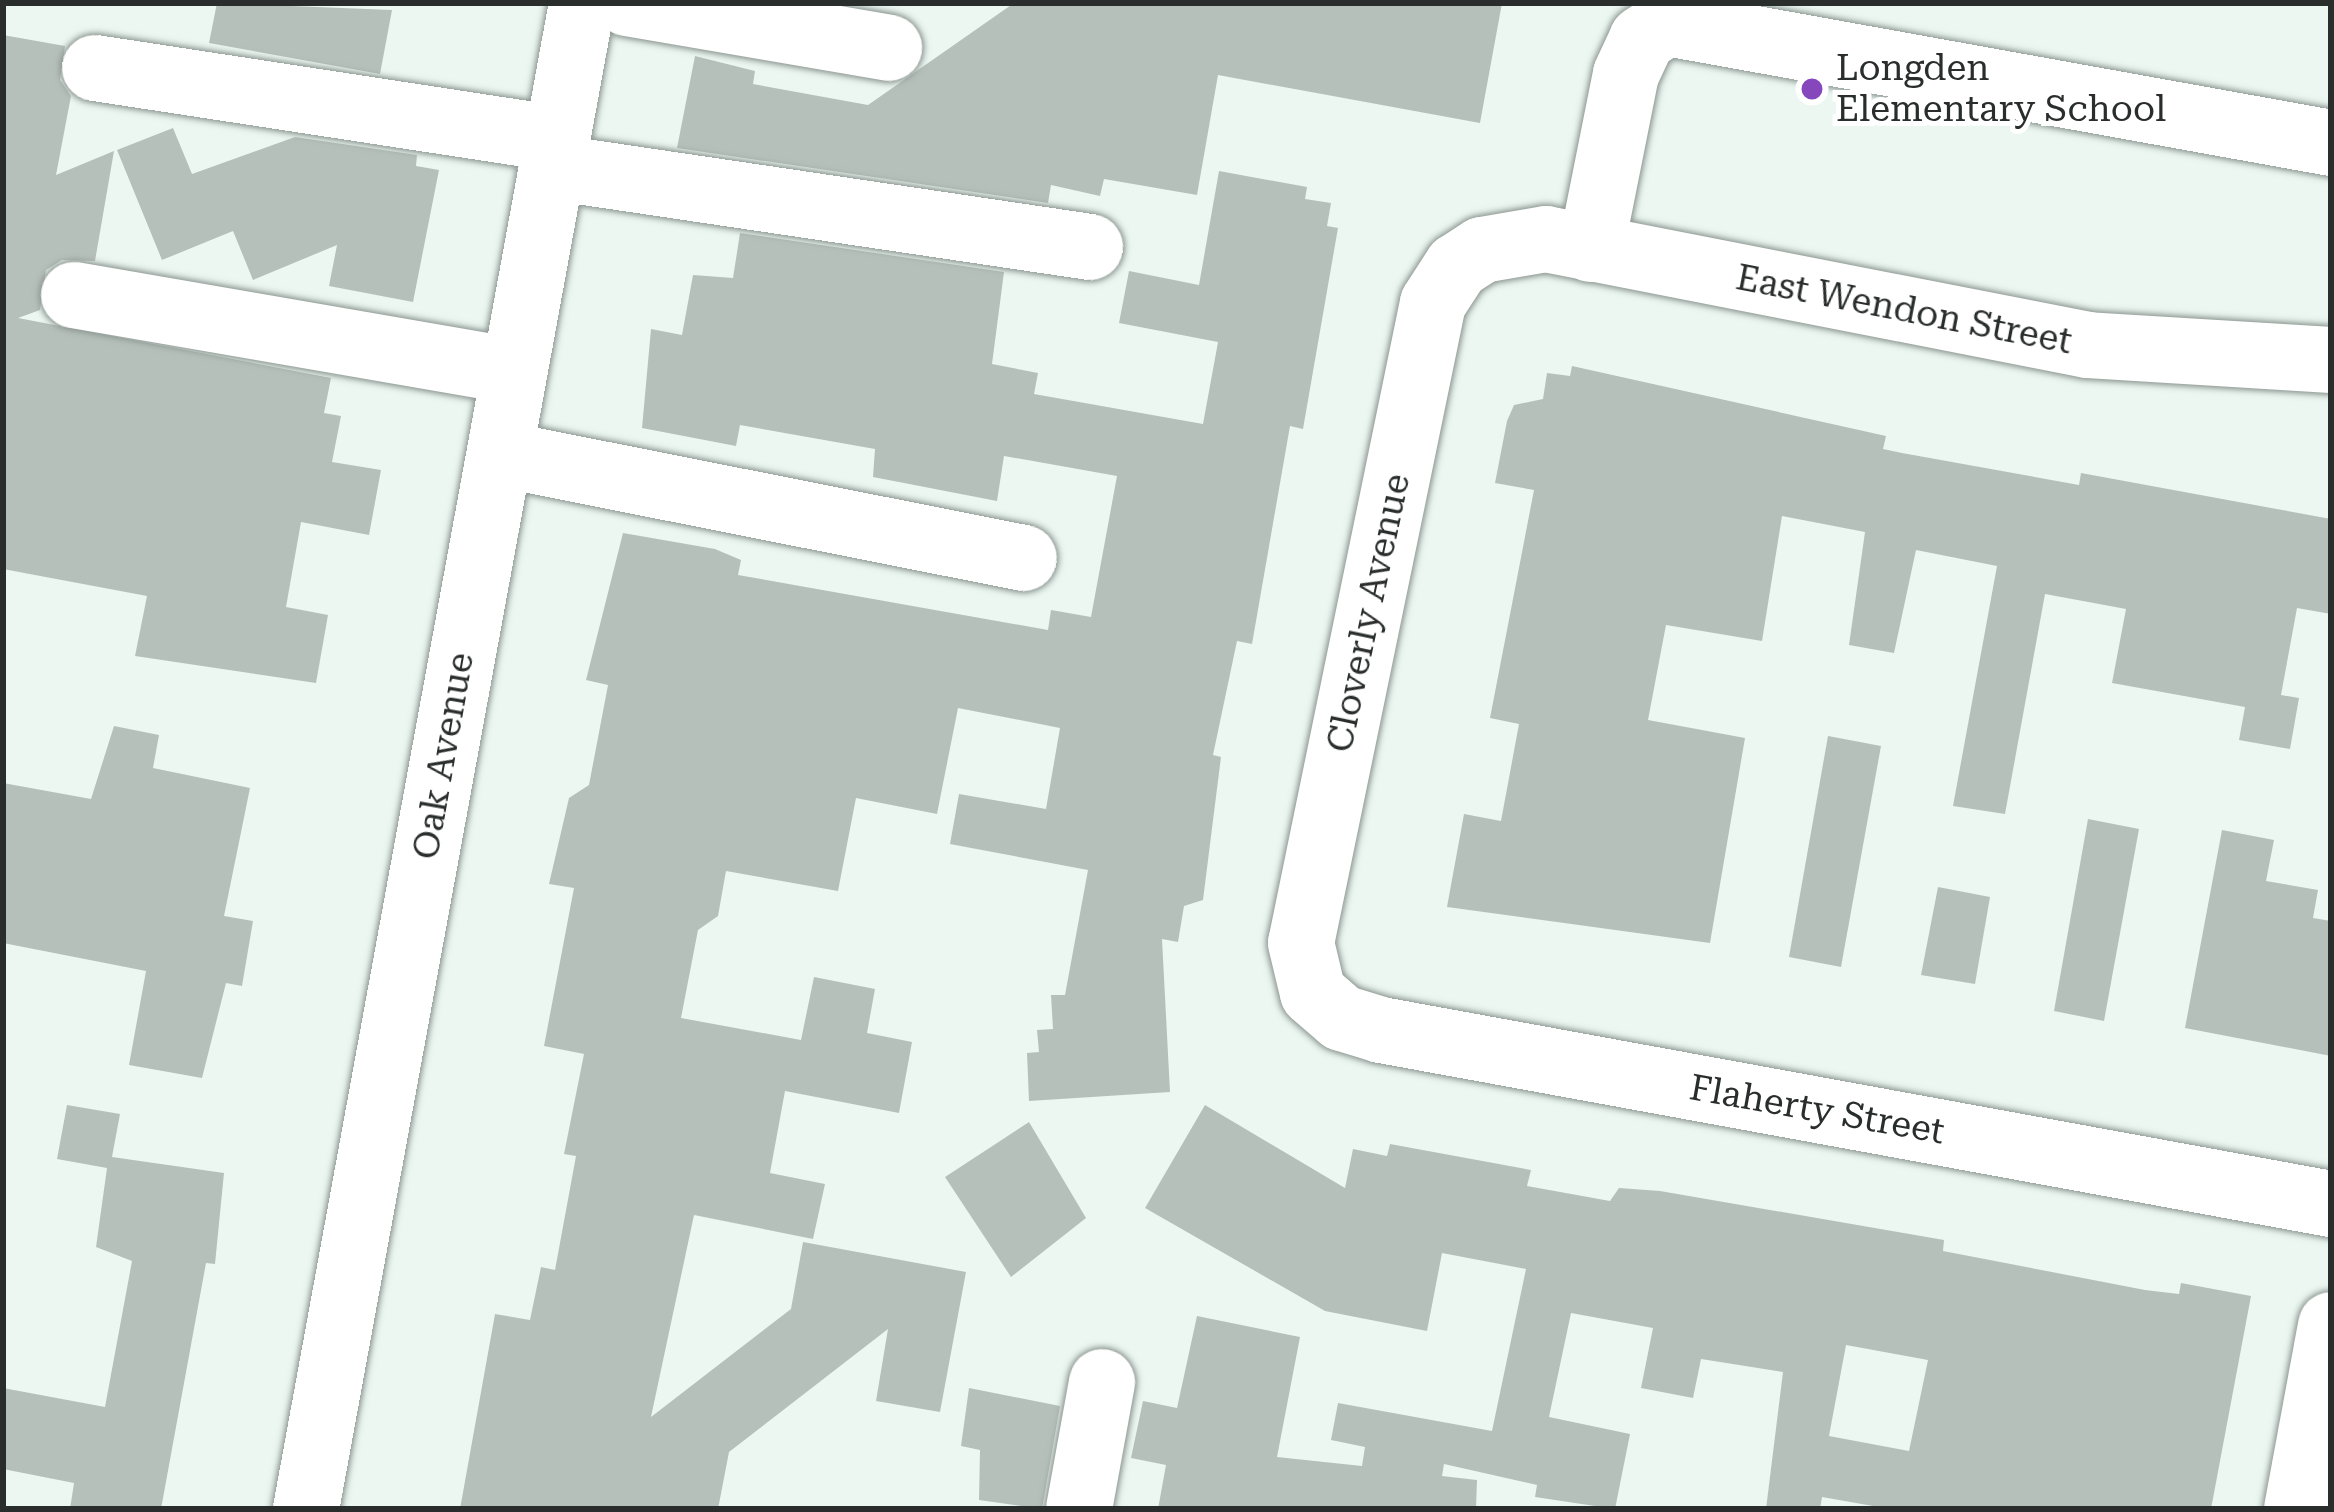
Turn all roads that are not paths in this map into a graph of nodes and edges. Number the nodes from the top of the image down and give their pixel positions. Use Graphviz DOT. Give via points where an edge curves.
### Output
graph roads {
  1 [pos="581,3"];
  2 [pos="627,3"];
  3 [pos="890,48"];
  4 [pos="95,68"];
  5 [pos="2331,143"];
  6 [pos="554,153"];
  7 [pos="1090,247"];
  8 [pos="1591,249"];
  9 [pos="1482,250"];
  10 [pos="74,295"];
  11 [pos="2331,360"];
  12 [pos="512,371"];
  13 [pos="500,454"];
  14 [pos="1024,558"];
  15 [pos="1313,993"];
  16 [pos="2331,1204"];
  17 [pos="2331,1325"];
  18 [pos="1102,1382"];
  19 [pos="306,1509"];
  20 [pos="1079,1509"];
  21 [pos="2297,1509"];
  1 -- 6 [label="street, Oak Avenue"];
  2 -- 3 [label="street"];
  4 -- 6 [label="street"];
  5 -- 8 [label="street" via="1667,23 1642,39 1626,74"];
  6 -- 7 [label="street"];
  6 -- 12 [label="street, Oak Avenue"];
  8 -- 9 [label="street, East Wendon Street" via="1546,239"];
  8 -- 11 [label="street, East Wendon Street" via="2089,344"];
  9 -- 15 [label="street, Cloverly Avenue" via="1457,266 1433,303 1301,943"];
  10 -- 12 [label="street"];
  12 -- 13 [label="street, Oak Avenue"];
  13 -- 14 [label="street"];
  13 -- 19 [label="street, Oak Avenue"];
  15 -- 16 [label="street, Flaherty Street" via="1342,1018 1382,1030"];
  17 -- 21 [label="street"];
  18 -- 20 [label="street"];
}
